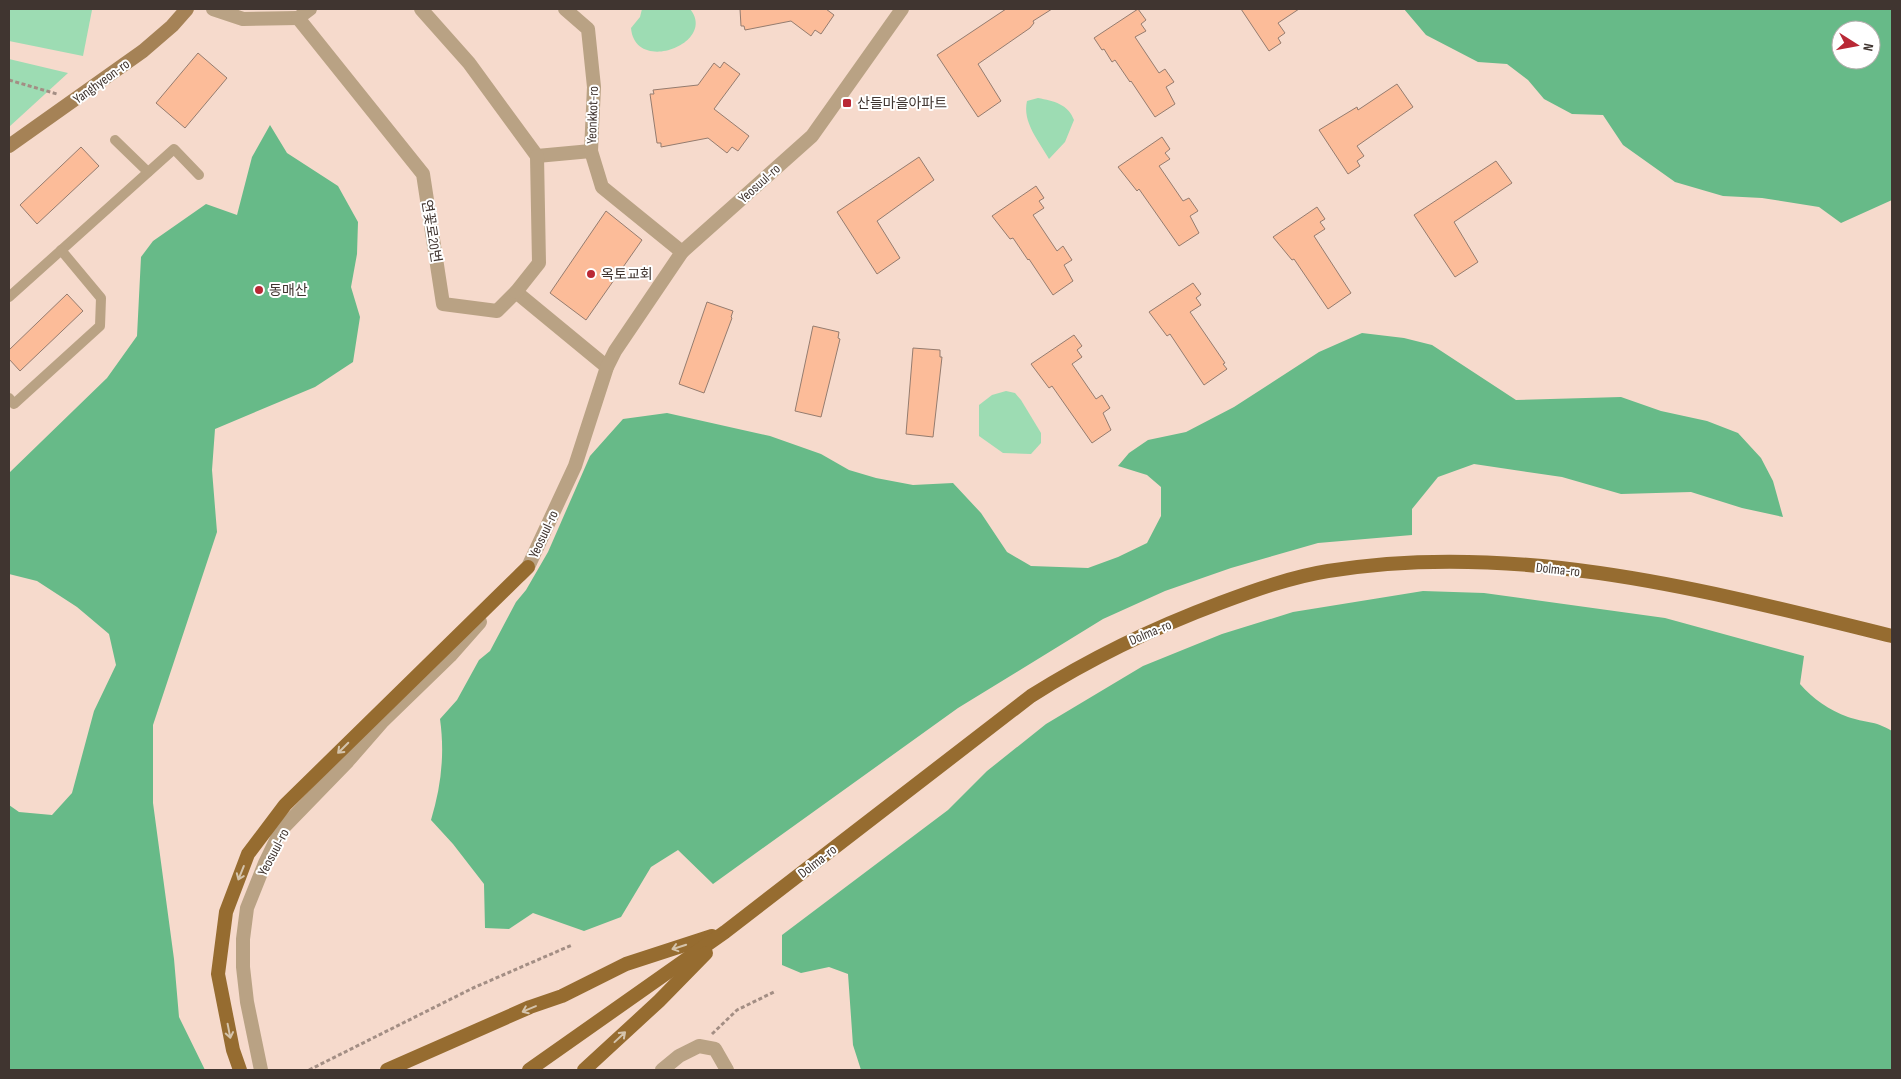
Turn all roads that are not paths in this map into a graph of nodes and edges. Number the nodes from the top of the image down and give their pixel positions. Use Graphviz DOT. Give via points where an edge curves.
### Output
graph roads {
  1 [pos="187,9"];
  2 [pos="213,9"];
  3 [pos="310,9"];
  4 [pos="421,9"];
  5 [pos="565,9"];
  6 [pos="902,9"];
  7 [pos="298,18"];
  8 [pos="116,140"];
  9 [pos="9,146"];
  10 [pos="591,151"];
  11 [pos="537,156"];
  12 [pos="148,172"];
  13 [pos="199,175"];
  14 [pos="61,250"];
  15 [pos="682,252"];
  16 [pos="516,292"];
  17 [pos="9,297"];
  18 [pos="607,367"];
  19 [pos="9,398"];
  20 [pos="528,567"];
  21 [pos="1892,636"];
  22 [pos="725,932"];
  23 [pos="240,1070"];
  24 [pos="261,1070"];
  25 [pos="388,1070"];
  26 [pos="529,1070"];
  27 [pos="584,1070"];
  28 [pos="662,1070"];
  29 [pos="727,1070"];
  1 -- 9 [label="main road, Yanghyeon-ro" via="143,51"];
  2 -- 7 [label="street" via="243,19"];
  3 -- 7 [label="street"];
  4 -- 11 [label="street" via="469,63"];
  5 -- 10 [label="street, Yeonkkot-ro" via="588,30 594,87"];
  6 -- 15 [label="street, Yeosuul-ro" via="812,136"];
  7 -- 16 [label="street, 연꽃로20번" via="423,174 443,304 497,311"];
  8 -- 12 [label="lane"];
  10 -- 11 [label="street"];
  10 -- 15 [label="street, Yeonkkot-ro" via="602,188"];
  11 -- 16 [label="street" via="540,263"];
  12 -- 13 [label="lane" via="174,149"];
  12 -- 14 [label="lane"];
  14 -- 17 [label="lane"];
  14 -- 19 [label="lane" via="101,298 100,326 14,404"];
  15 -- 18 [label="street, Yeosuul-ro" via="614,351"];
  16 -- 18 [label="street"];
  18 -- 20 [label="street, Yeosuul-ro" via="575,466"];
  20 -- 23 [label="main road, one-way" via="284,805 248,854 226,912 218,974"];
  20 -- 24 [label="street, Yeosuul-ro" via="450,656 383,721 281,830 247,908 243,939 242,967"];
  21 -- 22 [label="main road, Dolma-ro" via="1752,601 1627,576 1441,560 1318,573 1261,588 1195,613 1136,636 1076,667 1031,696"];
  22 -- 25 [label="main road, one-way" via="626,964 562,996"];
  22 -- 26 [label="main road, Dolma-ro"];
  27 -- 22 [label="main road, one-way" via="659,1001"];
  28 -- 29 [label="street" via="699,1046 715,1049"];
}
